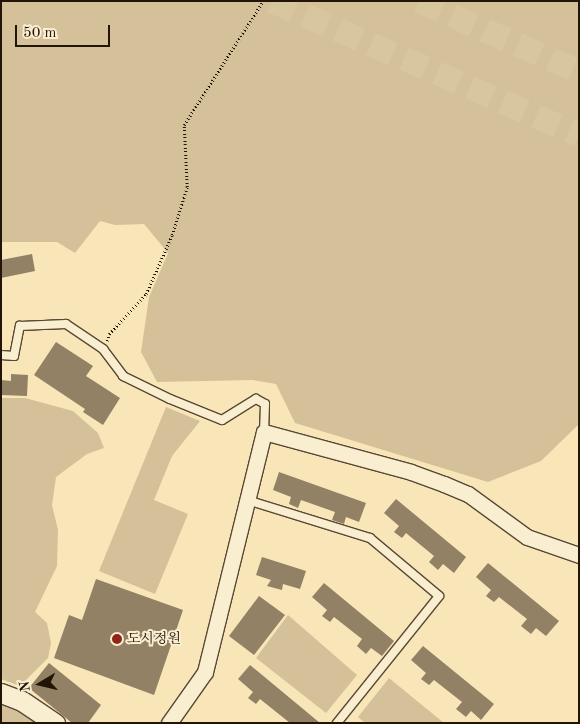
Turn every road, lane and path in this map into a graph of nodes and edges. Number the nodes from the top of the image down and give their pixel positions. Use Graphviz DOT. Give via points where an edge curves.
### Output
graph roads {
  1 [pos="263,1"];
  2 [pos="103,349"];
  3 [pos="1,355"];
  4 [pos="264,432"];
  5 [pos="247,500"];
  6 [pos="579,555"];
  7 [pos="1,693"];
  8 [pos="55,723"];
  9 [pos="169,723"];
  10 [pos="337,723"];
  1 -- 2 [label="path" via="184,125 187,187 172,235 146,294 110,334"];
  2 -- 3 [label="lane" via="66,324 20,326 14,356"];
  2 -- 4 [label="lane" via="123,376 222,420 256,399 266,404"];
  4 -- 5 [label="street"];
  4 -- 6 [label="street" via="444,484 468,494 527,537"];
  5 -- 9 [label="street" via="205,672"];
  5 -- 10 [label="lane" via="370,538 439,596"];
  7 -- 8 [label="street" via="22,701"];
}
